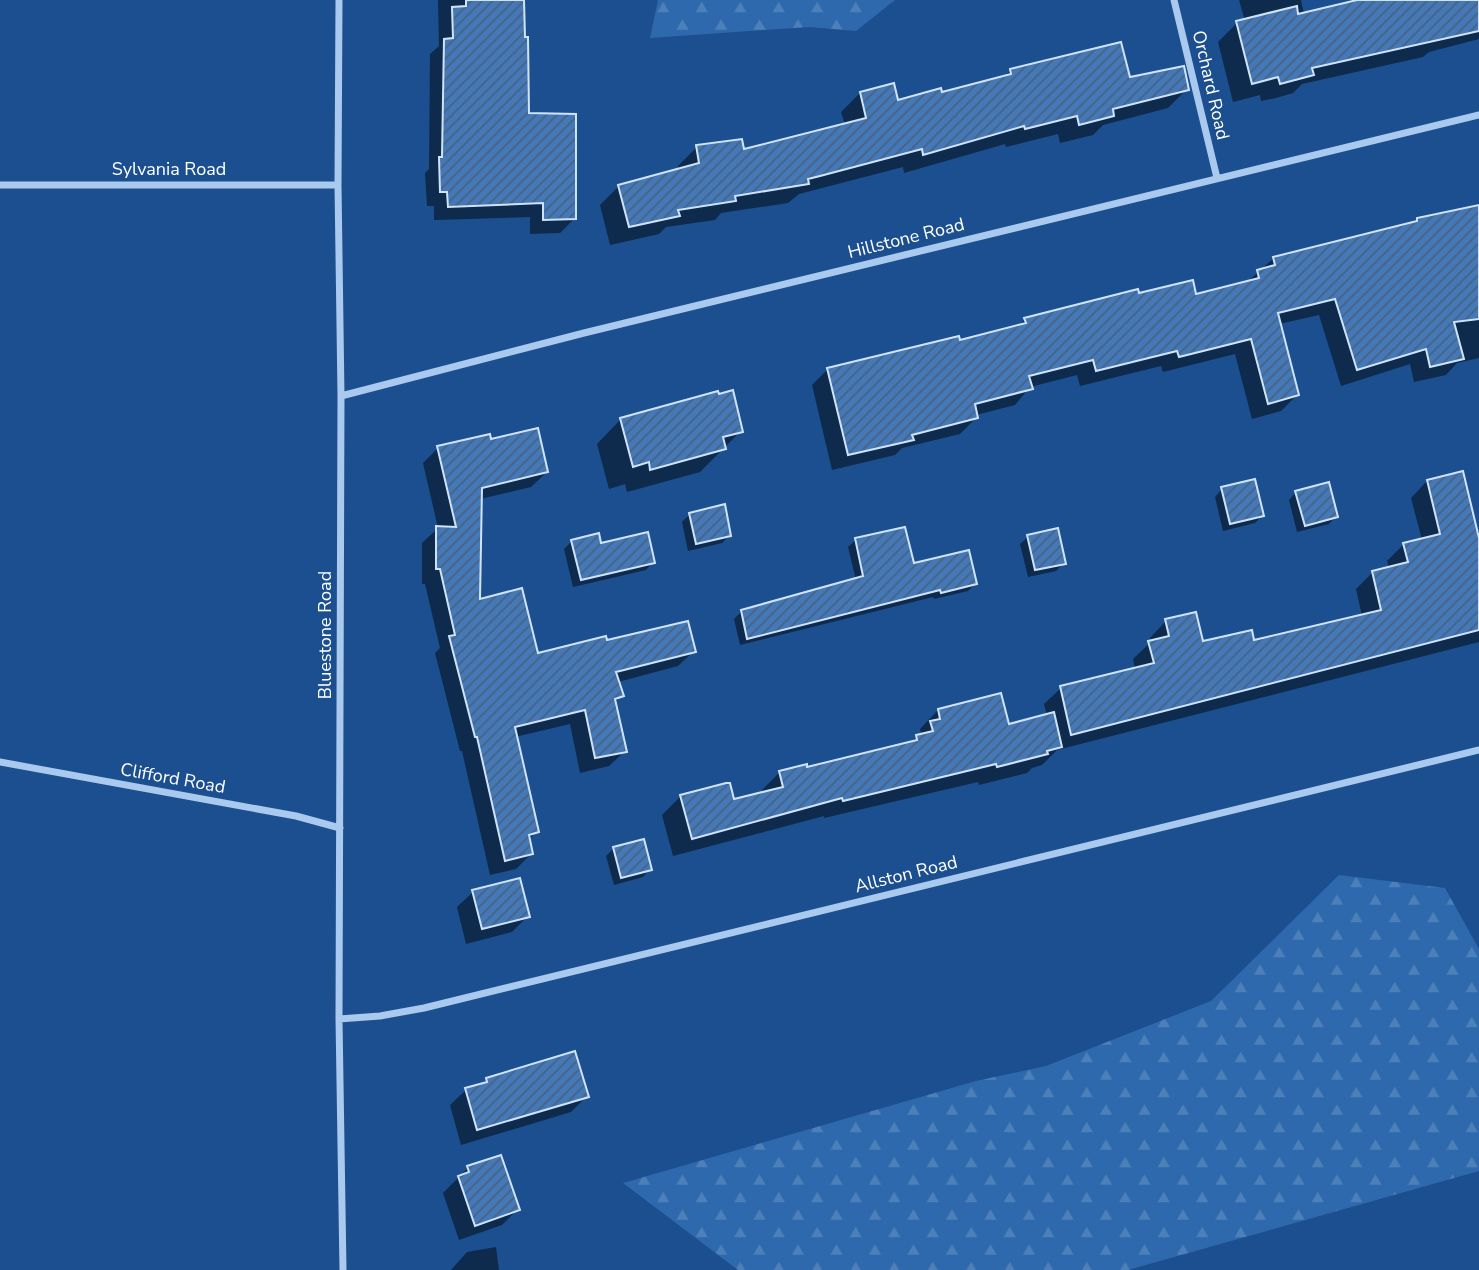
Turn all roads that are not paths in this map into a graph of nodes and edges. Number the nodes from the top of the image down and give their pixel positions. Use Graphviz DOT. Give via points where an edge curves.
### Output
graph roads {
  1 [pos="339,0"];
  2 [pos="1174,0"];
  3 [pos="1479,115"];
  4 [pos="1217,178"];
  5 [pos="0,185"];
  6 [pos="338,185"];
  7 [pos="341,396"];
  8 [pos="1479,750"];
  9 [pos="0,762"];
  10 [pos="340,828"];
  11 [pos="339,1018"];
  12 [pos="343,1270"];
  1 -- 6 [label="street, Bluestone Road"];
  2 -- 4 [label="street, Orchard Road"];
  3 -- 4 [label="street, Hillstone Road"];
  4 -- 7 [label="street, Hillstone Road"];
  5 -- 6 [label="street, Sylvania Road"];
  6 -- 7 [label="street, Bluestone Road"];
  7 -- 10 [label="street, Bluestone Road"];
  8 -- 11 [label="street, Allston Road" via="424,1008"];
  9 -- 10 [label="street, Clifford Road"];
  10 -- 11 [label="street, Bluestone Road"];
  11 -- 12 [label="street, Bluestone Road"];
}
